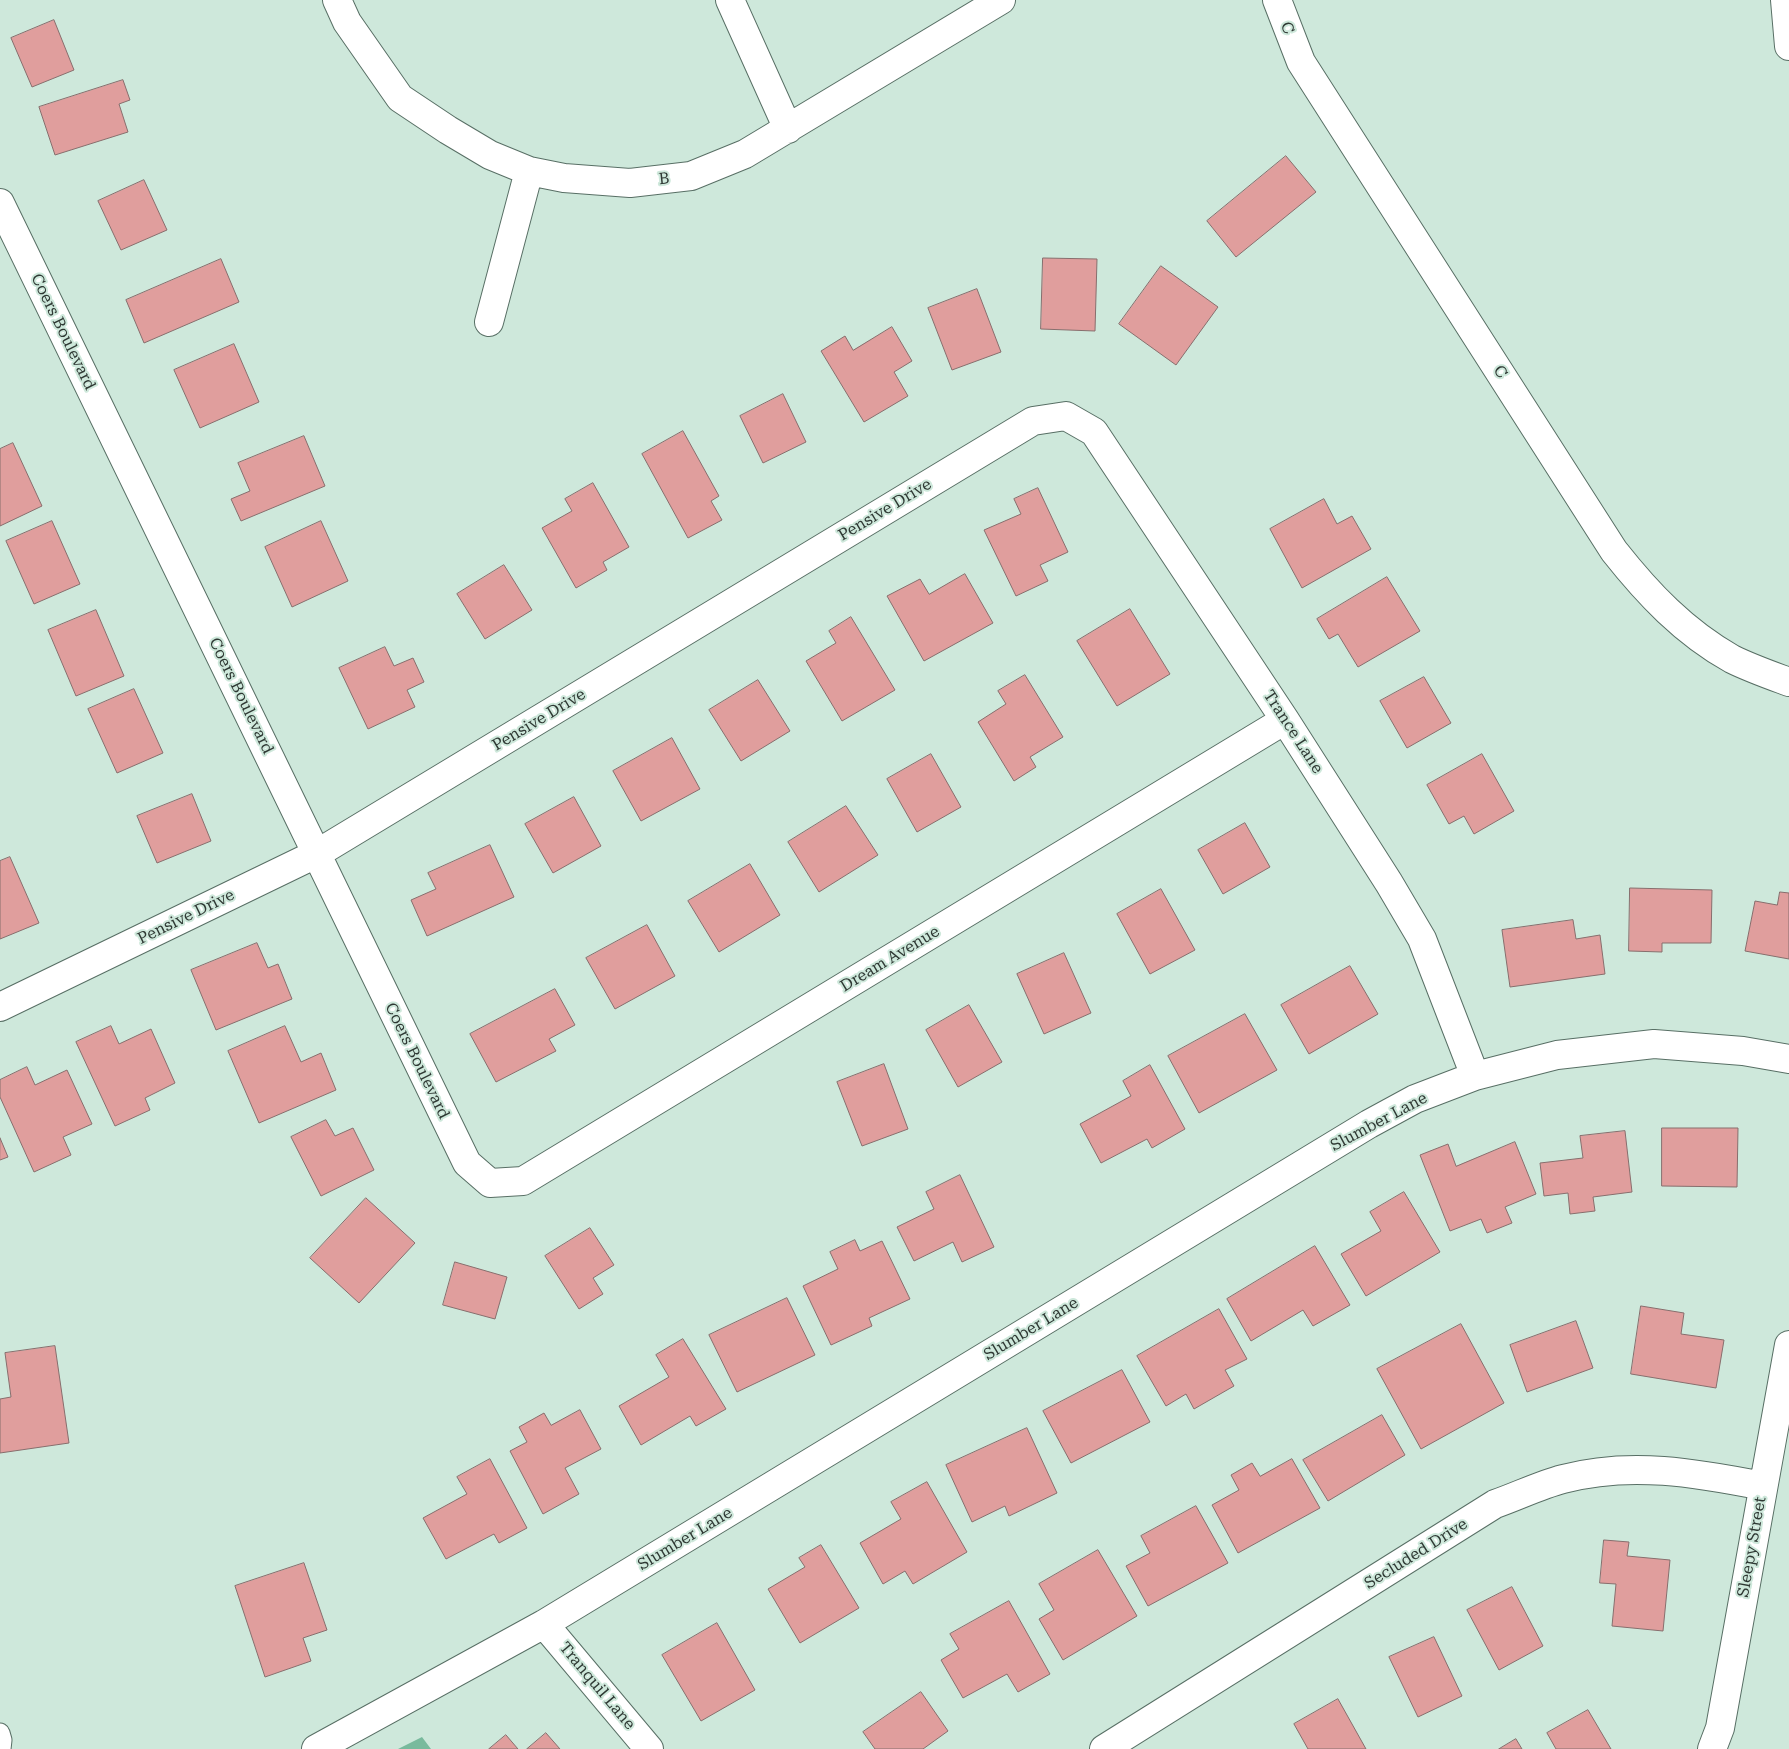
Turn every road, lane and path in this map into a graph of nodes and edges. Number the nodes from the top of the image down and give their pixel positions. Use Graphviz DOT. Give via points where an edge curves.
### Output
graph roads {
  1 [pos="336,0"];
  2 [pos="730,0"];
  3 [pos="1001,0"];
  4 [pos="1277,0"];
  5 [pos="1785,0"];
  6 [pos="1789,46"];
  7 [pos="788,129"];
  8 [pos="529,170"];
  9 [pos="0,203"];
  10 [pos="489,322"];
  11 [pos="1066,416"];
  12 [pos="1789,682"];
  13 [pos="1286,720"];
  14 [pos="318,853"];
  15 [pos="0,1007"];
  16 [pos="1789,1059"];
  17 [pos="1475,1076"];
  18 [pos="490,1182"];
  19 [pos="1789,1345"];
  20 [pos="1763,1486"];
  21 [pos="544,1624"];
  22 [pos="0,1733"];
  23 [pos="1,1749"];
  24 [pos="316,1749"];
  25 [pos="649,1749"];
  26 [pos="1104,1749"];
  27 [pos="1712,1749"];
  1 -- 8 [label="street, B" via="347,22 400,98 490,155"];
  2 -- 7 [label="street"];
  3 -- 7 [label="street, B"];
  4 -- 12 [label="street, C" via="1301,62 1614,552 1647,593 1702,640 1734,660"];
  5 -- 6 [label="street"];
  7 -- 8 [label="street, B" via="745,154 691,176 630,183 564,178"];
  8 -- 10 [label="street"];
  9 -- 14 [label="street, Coers Boulevard"];
  11 -- 13 [label="street, Trance Lane" via="1094,432"];
  11 -- 14 [label="street, Pensive Drive" via="1033,421"];
  13 -- 17 [label="street, Trance Lane" via="1390,882 1422,939"];
  13 -- 18 [label="street, Dream Avenue" via="523,1181"];
  14 -- 15 [label="street, Pensive Drive"];
  14 -- 18 [label="street, Coers Boulevard" via="467,1163"];
  16 -- 17 [label="street, Slumber Lane" via="1744,1051 1654,1044 1557,1055"];
  17 -- 21 [label="street, Slumber Lane" via="1415,1099 1369,1124"];
  19 -- 20 [label="street, Sleepy Street"];
  20 -- 26 [label="street, Secluded Drive" via="1696,1473 1625,1469 1564,1479 1495,1504"];
  20 -- 27 [label="street, Sleepy Street" via="1720,1728"];
  21 -- 24 [label="street, Slumber Lane"];
  21 -- 25 [label="street, Tranquil Lane"];
  22 -- 23 [label="lane"];
}
